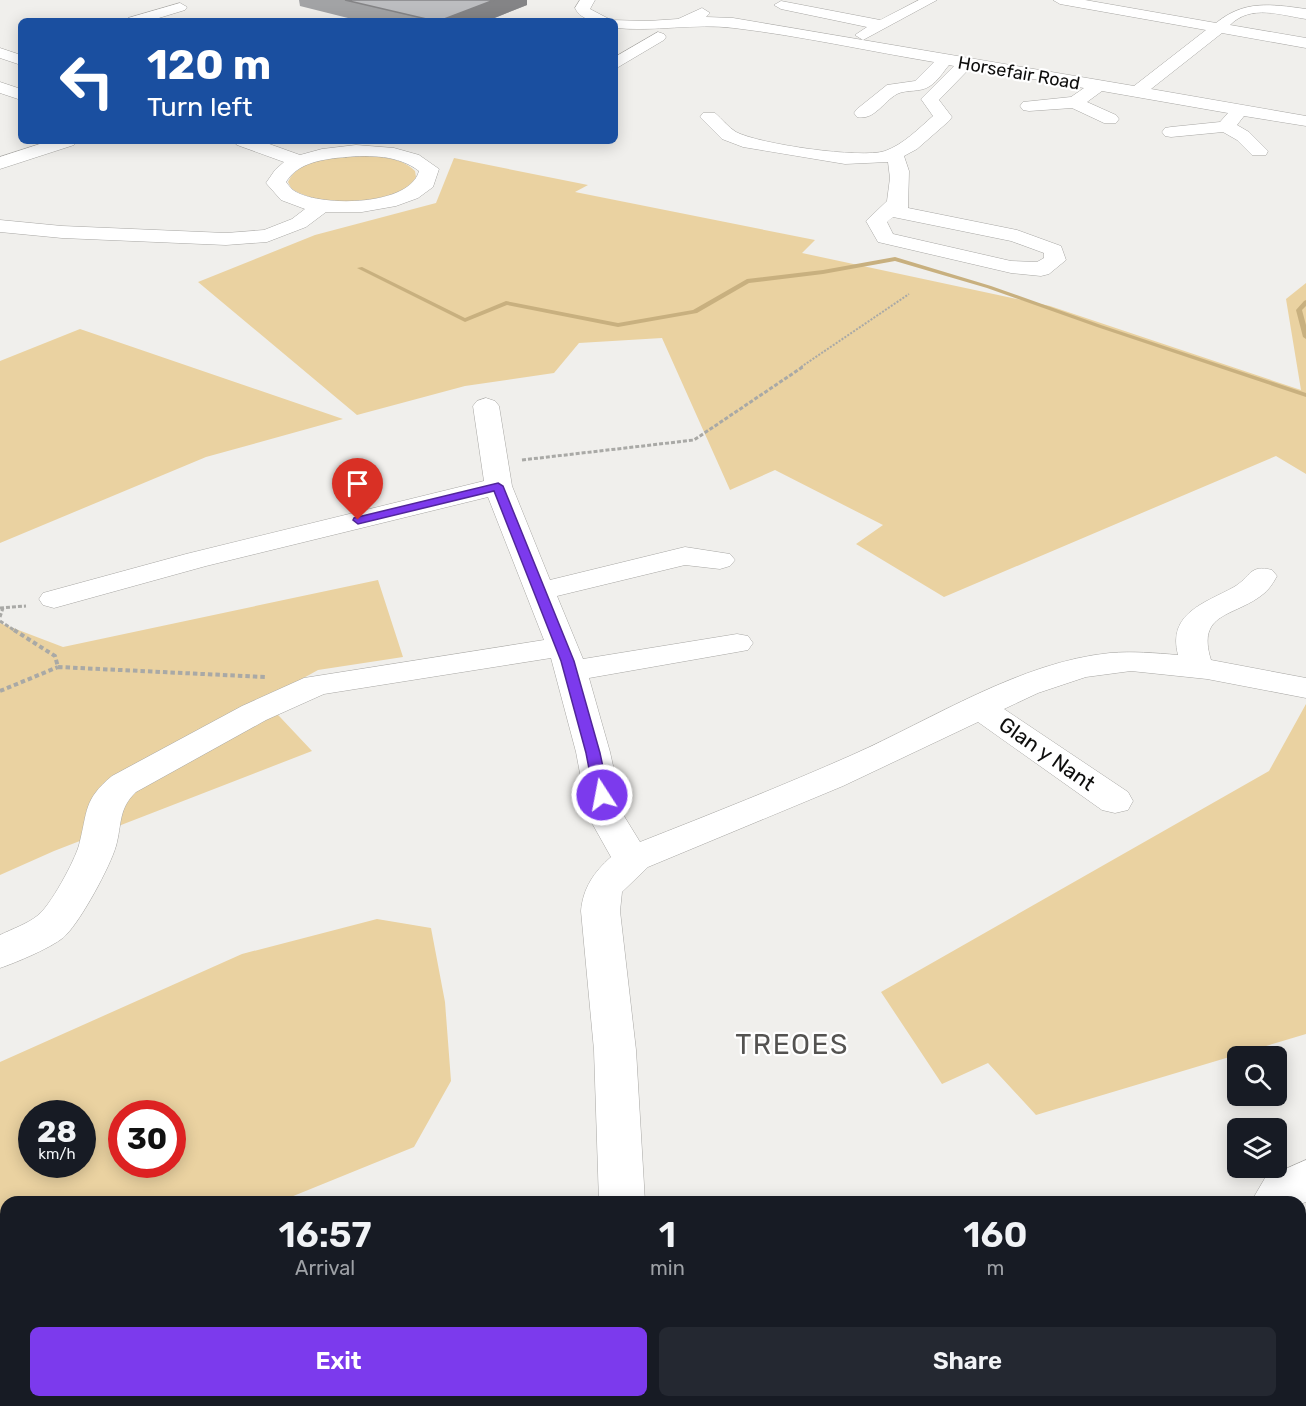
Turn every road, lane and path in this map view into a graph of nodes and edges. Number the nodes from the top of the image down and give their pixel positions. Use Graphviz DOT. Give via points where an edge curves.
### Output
graph roads {
  1 [pos="930,0"];
  2 [pos="1060,0"];
  3 [pos="1114,0"];
  4 [pos="702,5"];
  5 [pos="1221,5"];
  6 [pos="781,6"];
  7 [pos="180,7"];
  8 [pos="1306,14"];
  9 [pos="143,18"];
  10 [pos="684,21"];
  11 [pos="618,23"];
  12 [pos="733,23"];
  13 [pos="645,25"];
  14 [pos="878,26"];
  15 [pos="1219,28"];
  16 [pos="618,32"];
  17 [pos="905,32"];
  18 [pos="658,37"];
  19 [pos="818,38"];
  20 [pos="848,43"];
  21 [pos="1306,43"];
  22 [pos="798,50"];
  23 [pos="15,58"];
  24 [pos="945,60"];
  25 [pos="618,62"];
  26 [pos="965,64"];
  27 [pos="1078,65"];
  28 [pos="0,71"];
  29 [pos="1154,79"];
  30 [pos="0,87"];
  31 [pos="1097,87"];
  32 [pos="1136,93"];
  33 [pos="18,94"];
  34 [pos="1076,102"];
  35 [pos="1029,106"];
  36 [pos="1240,110"];
  37 [pos="863,113"];
  38 [pos="710,117"];
  39 [pos="1110,119"];
  40 [pos="1306,121"];
  41 [pos="1226,126"];
  42 [pos="1171,132"];
  43 [pos="59,144"];
  44 [pos="252,144"];
  45 [pos="384,144"];
  46 [pos="356,151"];
  47 [pos="1259,151"];
  48 [pos="894,154"];
  49 [pos="300,161"];
  50 [pos="0,163"];
  51 [pos="896,204"];
  52 [pos="321,206"];
  53 [pos="0,226"];
  54 [pos="36,230"];
  55 [pos="0,243"];
  56 [pos="909,294"];
  57 [pos="486,406"];
  58 [pos="496,474"];
  59 [pos="720,560"];
  60 [pos="1262,576"];
  61 [pos="540,591"];
  62 [pos="54,599"];
  63 [pos="3,608"];
  64 [pos="0,619"];
  65 [pos="736,643"];
  66 [pos="566,659"];
  67 [pos="58,668"];
  68 [pos="1198,669"];
  69 [pos="316,685"];
  70 [pos="1306,688"];
  71 [pos="0,691"];
  72 [pos="979,707"];
  73 [pos="1114,801"];
  74 [pos="635,858"];
  75 [pos="0,953"];
  76 [pos="1306,1180"];
  77 [pos="622,1196"];
  78 [pos="1278,1196"];
  1 -- 14 [label="street"];
  2 -- 15 [label="street"];
  3 -- 5 [label="street" via="1191,13"];
  4 -- 10 [label="street"];
  4 -- 12 [label="street, Horsefair Road"];
  6 -- 14 [label="street"];
  7 -- 9 [label="street"];
  8 -- 15 [label="street" via="1248,8 1232,15"];
  10 -- 12 [label="street, Horsefair Road"];
  10 -- 13 [label="street"];
  11 -- 13 [label="street"];
  12 -- 19 [label="street, Horsefair Road"];
  13 -- 16 [label="street"];
  14 -- 17 [label="street"];
  14 -- 20 [label="street"];
  15 -- 21 [label="street"];
  15 -- 29 [label="street"];
  18 -- 25 [label="street"];
  19 -- 20 [label="street, Horsefair Road"];
  19 -- 22 [label="street"];
  20 -- 24 [label="street, Horsefair Road"];
  23 -- 28 [label="street"];
  24 -- 26 [label="street, Horsefair Road"];
  24 -- 37 [label="street" via="920,85 892,89"];
  26 -- 31 [label="street, Horsefair Road"];
  26 -- 48 [label="street" via="930,99 943,117"];
  27 -- 29 [label="street"];
  29 -- 32 [label="street"];
  30 -- 33 [label="street"];
  31 -- 32 [label="street, Horsefair Road"];
  31 -- 34 [label="street"];
  32 -- 36 [label="street, Horsefair Road"];
  34 -- 35 [label="street"];
  34 -- 39 [label="street"];
  36 -- 40 [label="street, Horsefair Road"];
  36 -- 41 [label="street"];
  38 -- 48 [label="street" via="728,135 743,141 848,159"];
  41 -- 42 [label="street"];
  41 -- 47 [label="street"];
  43 -- 50 [label="street"];
  44 -- 49 [label="street"];
  45 -- 46 [label="street"];
  46 -- 49 [label="street"];
  46 -- 52 [label="street" via="424,154 430,176 426,184 403,198 363,206"];
  48 -- 51 [label="street" via="901,178"];
  49 -- 52 [label="street" via="279,175 279,191 302,203"];
  51 -- 51 [label="street" via="898,212 920,219 1035,240 1054,250 1055,260 1041,269 1011,267 885,238 876,221"];
  52 -- 54 [label="street" via="299,224 267,236 226,239"];
  53 -- 54 [label="street"];
  54 -- 55 [label="street"];
  56 -- 58 [label="path" via="694,440"];
  57 -- 58 [label="street"];
  58 -- 61 [label="street"];
  58 -- 62 [label="street"];
  59 -- 61 [label="street" via="685,556"];
  60 -- 68 [label="street" via="1250,590 1218,605 1197,625 1191,644"];
  61 -- 66 [label="street"];
  63 -- 64 [label="path"];
  64 -- 67 [label="path" via="55,656"];
  65 -- 66 [label="street"];
  66 -- 69 [label="street"];
  66 -- 74 [label="street" via="606,816 623,847"];
  67 -- 69 [label="path" via="304,679"];
  67 -- 71 [label="path"];
  68 -- 70 [label="street"];
  68 -- 72 [label="street" via="1108,663 1048,679"];
  69 -- 75 [label="street" via="254,713 124,784 108,798 97,848 79,886 52,926"];
  72 -- 73 [label="street, Glan y Nant"];
  72 -- 74 [label="street" via="829,780"];
  74 -- 77 [label="street" via="615,874 601,897 618,1078"];
  76 -- 78 [label="street"];
}
